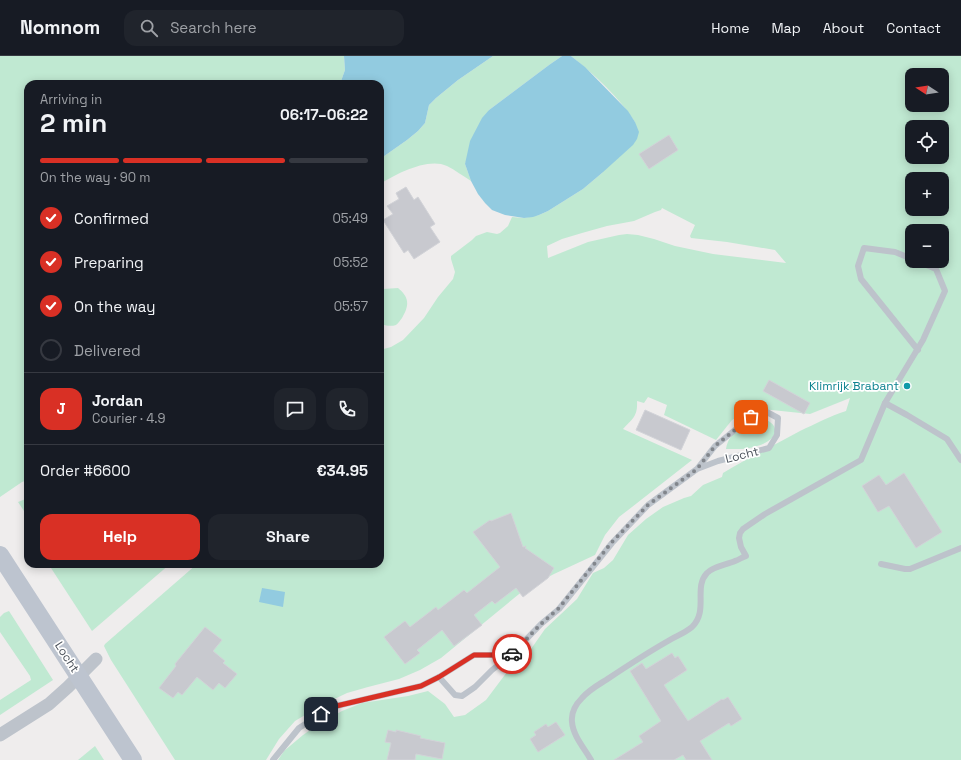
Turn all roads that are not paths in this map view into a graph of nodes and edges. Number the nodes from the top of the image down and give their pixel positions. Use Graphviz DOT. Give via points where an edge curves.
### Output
graph roads {
  1 [pos="905,256"];
  2 [pos="934,268"];
  3 [pos="918,350"];
  4 [pos="885,403"];
  5 [pos="961,460"];
  6 [pos="697,469"];
  7 [pos="961,548"];
  8 [pos="0,555"];
  9 [pos="881,564"];
  10 [pos="511,655"];
  11 [pos="96,659"];
  12 [pos="79,676"];
  13 [pos="439,677"];
  14 [pos="0,735"];
  15 [pos="134,760"];
  16 [pos="273,760"];
  17 [pos="591,760"];
  1 -- 3 [label="lane" via="895,252 864,248 858,266 861,279"];
  2 -- 3 [label="lane" via="944,291"];
  3 -- 4 [label="lane"];
  4 -- 5 [label="lane" via="947,439"];
  4 -- 17 [label="lane" via="861,460 764,514 743,529 739,538 746,556 713,568 706,574 700,591 700,611 696,622 690,628 655,648 583,697 574,709 572,722"];
  6 -- 6 [label="lane, Locht" via="769,448 777,436 778,418 765,411 751,417 715,446"];
  6 -- 10 [label="lane, Locht" via="648,505 612,542 559,608"];
  7 -- 9 [label="lane" via="910,569"];
  8 -- 12 [label="street, Locht"];
  10 -- 13 [label="lane" via="474,655"];
  10 -- 13 [label="lane, Locht" via="476,687 462,696 455,694"];
  11 -- 12 [label="street"];
  12 -- 14 [label="street" via="49,704"];
  12 -- 15 [label="street, Locht"];
  13 -- 16 [label="lane" via="421,686 332,707 299,728"];
}
